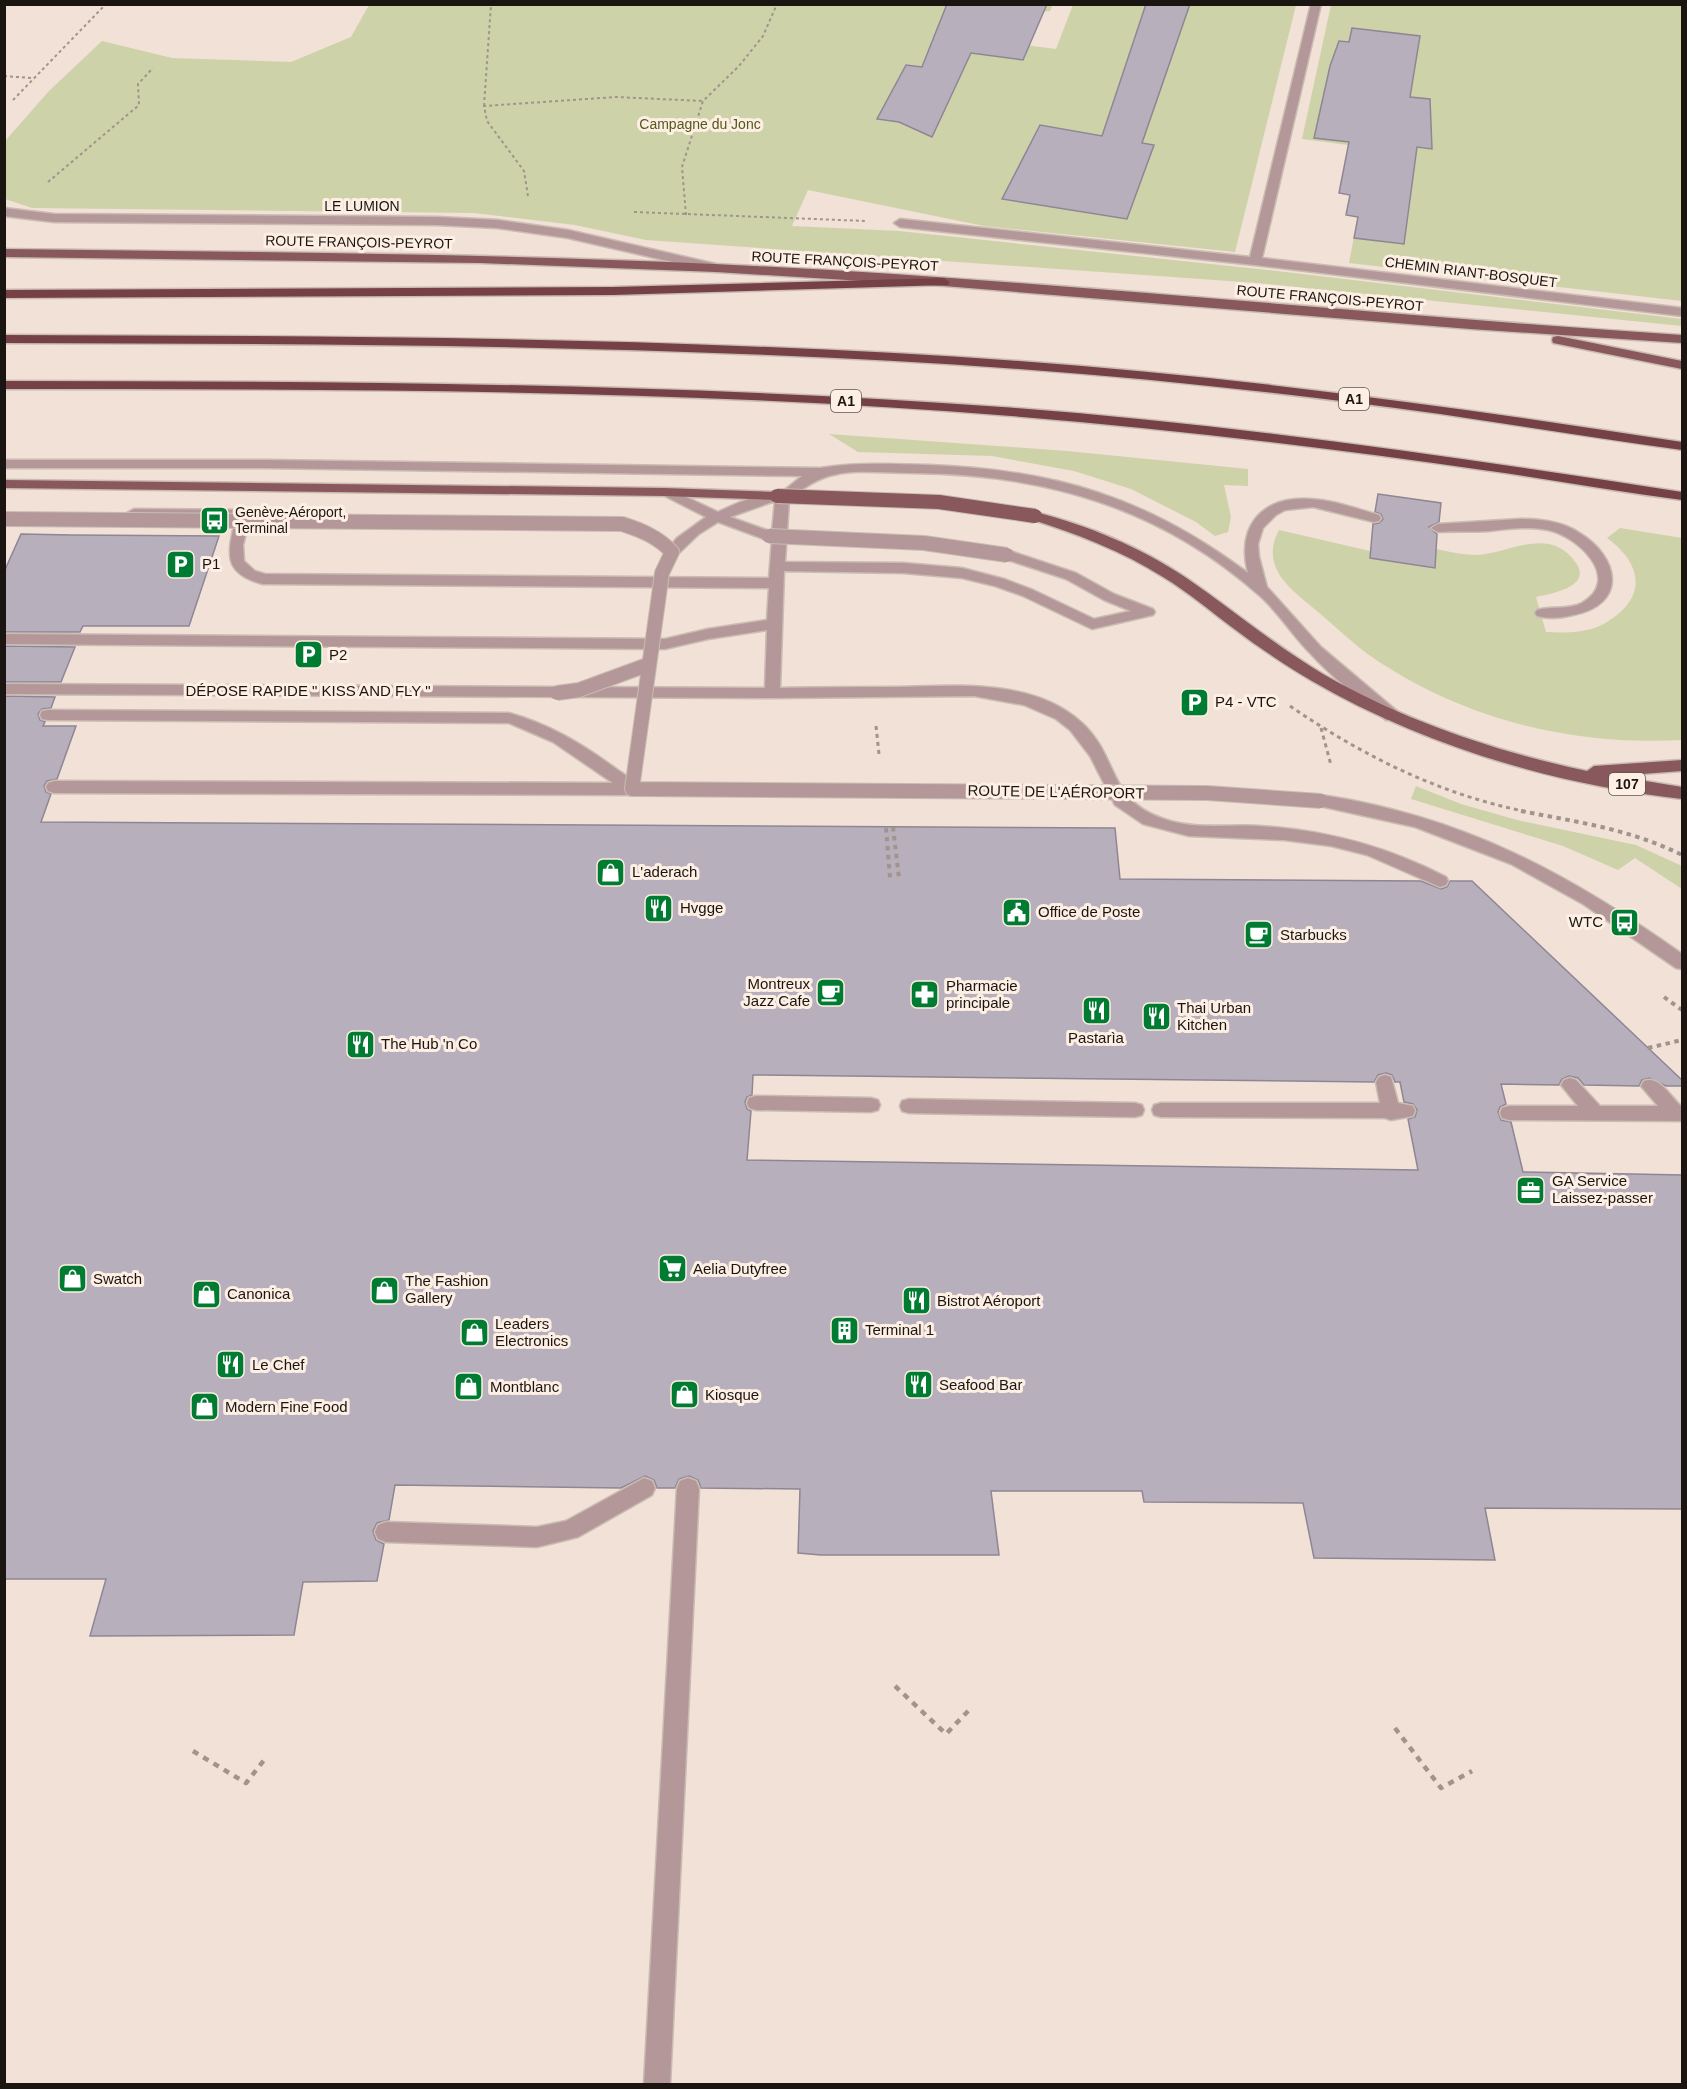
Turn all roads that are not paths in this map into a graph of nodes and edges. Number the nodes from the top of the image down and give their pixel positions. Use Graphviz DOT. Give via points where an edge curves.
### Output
graph roads {
  1 [pos="1316,4"];
  2 [pos="4,212"];
  3 [pos="900,223"];
  4 [pos="4,254"];
  5 [pos="1256,261"];
  6 [pos="716,268"];
  7 [pos="944,282"];
  8 [pos="4,294"];
  9 [pos="1683,312"];
  10 [pos="1470,325"];
  11 [pos="4,339"];
  12 [pos="1683,339"];
  13 [pos="1683,365"];
  14 [pos="4,385"];
  15 [pos="1683,446"];
  16 [pos="4,464"];
  17 [pos="820,472"];
  18 [pos="4,484"];
  19 [pos="664,492"];
  20 [pos="1683,495"];
  21 [pos="777,496"];
  22 [pos="4,512"];
  23 [pos="717,517"];
  24 [pos="1374,518"];
  25 [pos="4,519"];
  26 [pos="1438,528"];
  27 [pos="672,552"];
  28 [pos="777,566"];
  29 [pos="776,583"];
  30 [pos="1260,588"];
  31 [pos="1542,613"];
  32 [pos="775,624"];
  33 [pos="4,639"];
  34 [pos="647,665"];
  35 [pos="4,689"];
  36 [pos="58,690"];
  37 [pos="81,690"];
  38 [pos="772,693"];
  39 [pos="48,715"];
  40 [pos="1396,720"];
  41 [pos="1683,765"];
  42 [pos="1571,774"];
  43 [pos="54,787"];
  44 [pos="632,789"];
  45 [pos="1683,793"];
  46 [pos="1440,881"];
  47 [pos="1683,963"];
  48 [pos="1385,1082"];
  49 [pos="1570,1085"];
  50 [pos="1650,1086"];
  51 [pos="756,1103"];
  52 [pos="871,1105"];
  53 [pos="909,1106"];
  54 [pos="1135,1110"];
  55 [pos="1161,1110"];
  56 [pos="1509,1113"];
  57 [pos="1596,1114"];
  58 [pos="1680,1114"];
  59 [pos="644,1488"];
  60 [pos="688,1488"];
  61 [pos="386,1532"];
  62 [pos="657,2085"];
  1 -- 5 [label="street"];
  2 -- 6 [label="street, LE LUMION" via="54,218 497,224 568,234"];
  3 -- 5 [label="street, CHEMIN RIANT-BOSQUET"];
  4 -- 6 [label="main road, ROUTE FRANÇOIS-PEYROT" via="480,259"];
  5 -- 9 [label="street, CHEMIN RIANT-BOSQUET"];
  6 -- 7 [label="main road, ROUTE FRANÇOIS-PEYROT"];
  7 -- 8 [label="highway" via="613,291"];
  7 -- 10 [label="main road, ROUTE FRANÇOIS-PEYROT"];
  10 -- 12 [label="main road, ROUTE FRANÇOIS-PEYROT"];
  10 -- 13 [label="main road"];
  11 -- 15 [label="highway, A1" via="704,348 1023,365 1250,387"];
  14 -- 20 [label="highway, A1" via="680,393 911,405 1257,436"];
  16 -- 17 [label="street"];
  17 -- 28 [label="street" via="800,483 782,500"];
  17 -- 30 [label="street" via="837,468 972,470 1054,482 1148,515"];
  18 -- 19 [label="main road"];
  19 -- 21 [label="main road"];
  19 -- 23 [label="street"];
  21 -- 23 [label="street"];
  21 -- 40 [label="main road, bridge" via="946,501 1035,516 1084,532 1170,574 1245,630"];
  22 -- 29 [label="street" via="244,513 235,557 237,565 263,579"];
  23 -- 27 [label="street" via="691,532"];
  23 -- 28 [label="street, bridge" via="769,536 924,543 1007,555 1071,576 1148,612 1092,624 1029,593 962,573"];
  24 -- 30 [label="street" via="1305,502 1278,507 1258,525 1252,538"];
  25 -- 27 [label="street, bridge" via="622,524 647,532"];
  26 -- 31 [label="street" via="1534,523 1560,529 1591,548 1607,574 1599,596 1573,611"];
  27 -- 34 [label="street, bridge" via="662,573"];
  28 -- 29 [label="street"];
  29 -- 32 [label="street"];
  30 -- 40 [label="street" via="1318,652"];
  32 -- 33 [label="street" via="664,644"];
  32 -- 38 [label="street"];
  34 -- 37 [label="street, DÉPOSE RAPIDE \" KISS AND FLY \", bridge" via="579,690 557,693"];
  34 -- 44 [label="street, bridge"];
  35 -- 37 [label="street"];
  36 -- 37 [label="street, DÉPOSE RAPIDE \" KISS AND FLY \""];
  37 -- 38 [label="street"];
  38 -- 46 [label="street" via="974,692 1031,701 1057,713 1082,732 1098,756 1116,797 1151,822 1186,830 1341,840 1402,861"];
  39 -- 44 [label="street" via="509,718 537,726"];
  40 -- 42 [label="main road" via="1461,745"];
  41 -- 42 [label="main road"];
  42 -- 45 [label="main road, 107"];
  43 -- 44 [label="street, ROUTE DE L'AÉROPORT"];
  44 -- 47 [label="street, ROUTE DE L'AÉROPORT, bridge" via="1207,793 1341,803 1454,834 1514,860 1575,891"];
  48 -- 55 [label="street" via="1398,1112"];
  49 -- 57 [label="street"];
  50 -- 58 [label="street"];
  51 -- 52 [label="street"];
  53 -- 54 [label="street"];
  56 -- 57 [label="street"];
  57 -- 58 [label="street"];
  59 -- 61 [label="street" via="570,1530 537,1537"];
  60 -- 62 [label="street"];
}
